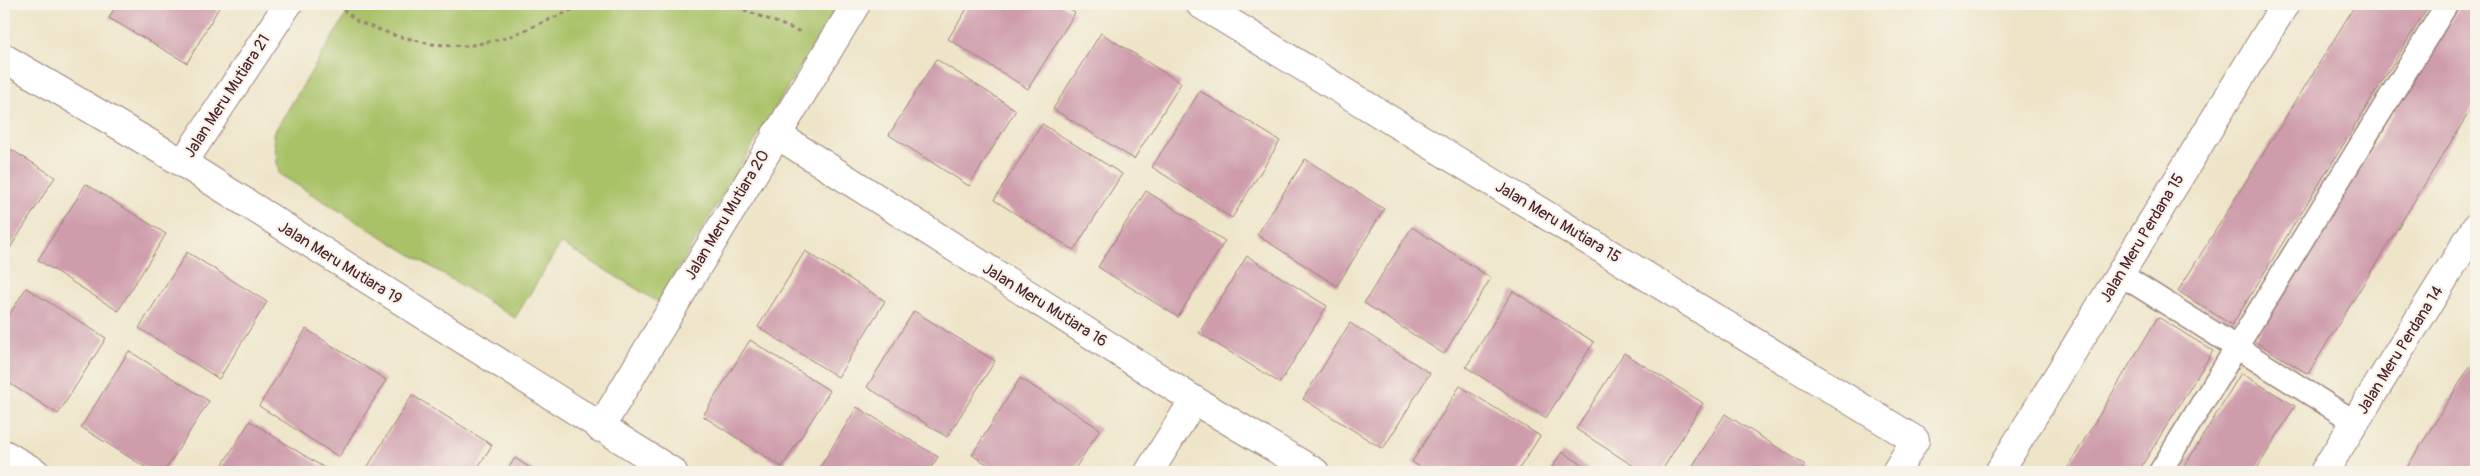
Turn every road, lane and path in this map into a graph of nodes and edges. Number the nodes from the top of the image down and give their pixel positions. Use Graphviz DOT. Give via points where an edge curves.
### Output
graph roads {
  1 [pos="288,4"];
  2 [pos="338,4"];
  3 [pos="586,4"];
  4 [pos="729,4"];
  5 [pos="856,4"];
  6 [pos="1200,4"];
  7 [pos="2285,4"];
  8 [pos="2447,4"];
  9 [pos="832,44"];
  10 [pos="4,58"];
  11 [pos="776,134"];
  12 [pos="183,163"];
  13 [pos="2476,227"];
  14 [pos="2120,274"];
  15 [pos="2237,348"];
  16 [pos="1194,400"];
  17 [pos="2355,422"];
  18 [pos="600,428"];
  19 [pos="4,454"];
  20 [pos="34,472"];
  21 [pos="673,472"];
  22 [pos="1149,472"];
  23 [pos="1315,472"];
  24 [pos="1896,472"];
  25 [pos="1999,472"];
  26 [pos="2160,472"];
  27 [pos="2324,472"];
  1 -- 12 [label="street, Jalan Meru Mutiara 21"];
  2 -- 3 [label="path" via="358,22 394,35 431,44 468,46 506,38"];
  4 -- 9 [label="path"];
  5 -- 9 [label="street, Jalan Meru Mutiara 20"];
  6 -- 24 [label="street, Jalan Meru Mutiara 15" via="1915,440"];
  7 -- 14 [label="street, Jalan Meru Perdana 15"];
  8 -- 15 [label="lane"];
  9 -- 11 [label="street, Jalan Meru Mutiara 20"];
  10 -- 12 [label="street, Jalan Meru Mutiara 19"];
  11 -- 16 [label="street, Jalan Meru Mutiara 16"];
  11 -- 18 [label="street, Jalan Meru Mutiara 20"];
  12 -- 18 [label="street, Jalan Meru Mutiara 19"];
  13 -- 17 [label="street, Jalan Meru Perdana 14"];
  14 -- 15 [label="lane"];
  14 -- 25 [label="street, Jalan Meru Perdana 15"];
  15 -- 17 [label="lane"];
  15 -- 26 [label="lane"];
  16 -- 22 [label="street"];
  16 -- 23 [label="street, Jalan Meru Mutiara 16"];
  17 -- 27 [label="street, Jalan Meru Perdana 14"];
  18 -- 21 [label="street, Jalan Meru Mutiara 19"];
  19 -- 20 [label="street"];
}
